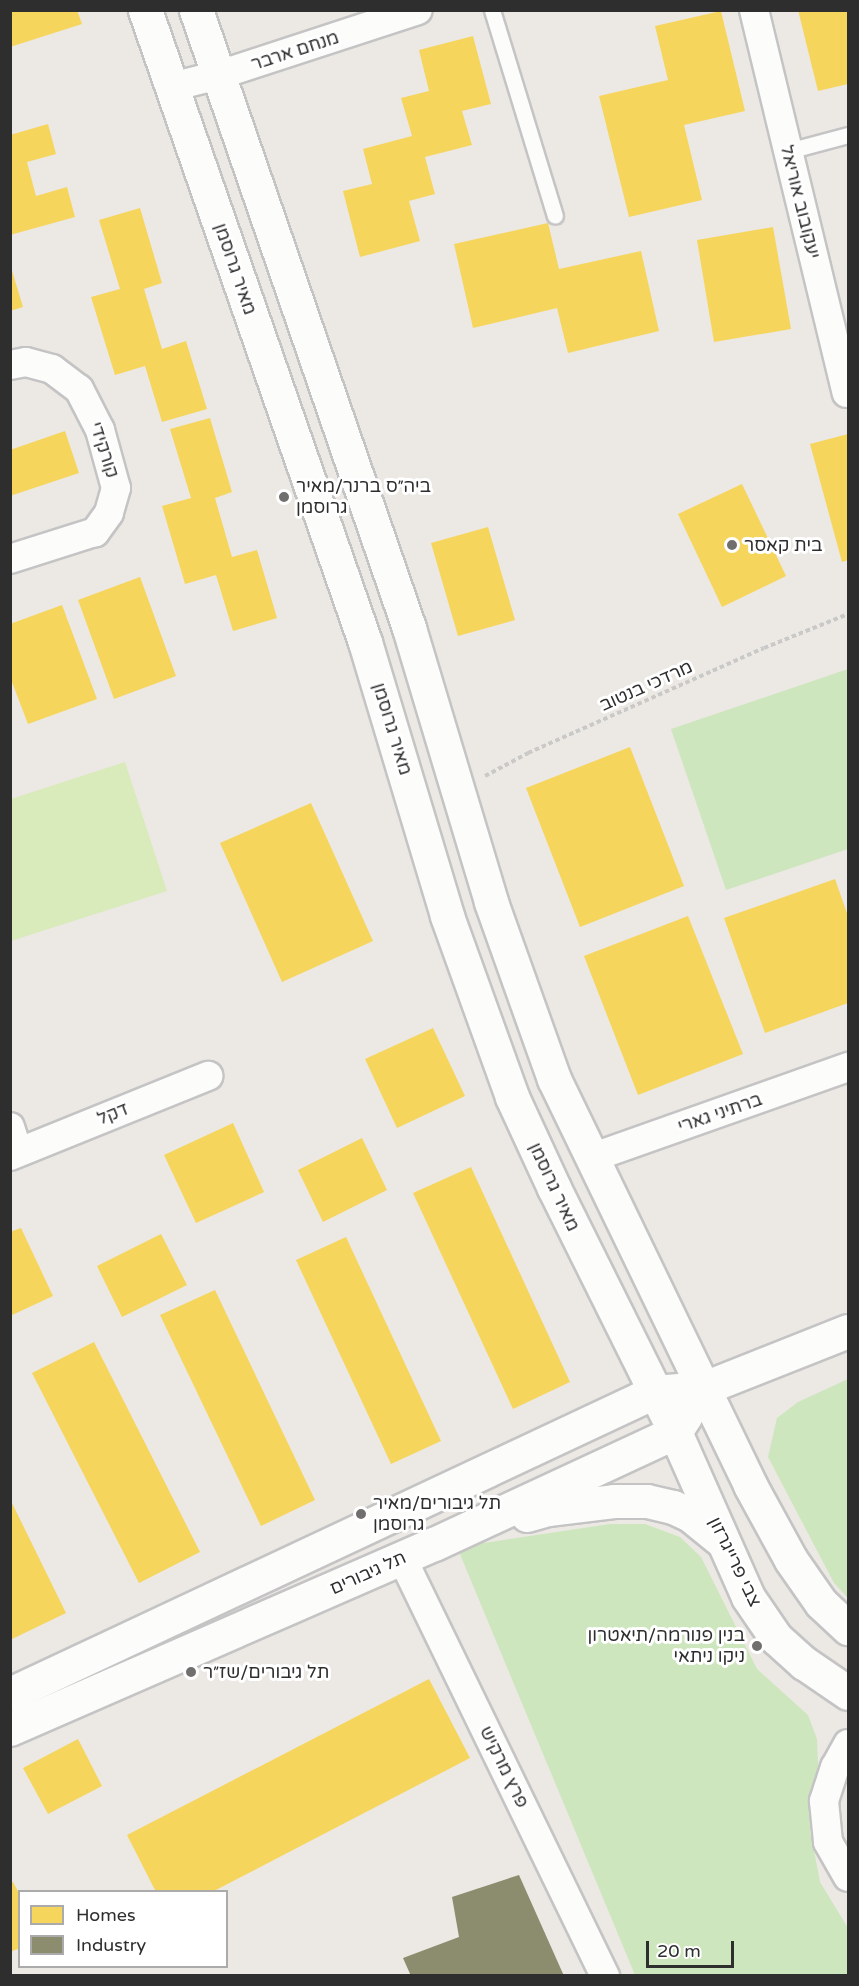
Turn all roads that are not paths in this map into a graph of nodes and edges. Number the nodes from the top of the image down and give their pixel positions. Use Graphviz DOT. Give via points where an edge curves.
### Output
graph roads {
  1 [pos="145,10"];
  2 [pos="196,10"];
  3 [pos="418,10"];
  4 [pos="492,10"];
  5 [pos="754,10"];
  6 [pos="219,75"];
  7 [pos="171,87"];
  8 [pos="849,135"];
  9 [pos="788,151"];
  10 [pos="555,216"];
  11 [pos="10,365"];
  12 [pos="847,393"];
  13 [pos="10,559"];
  14 [pos="849,1067"];
  15 [pos="207,1077"];
  16 [pos="13,1145"];
  17 [pos="591,1158"];
  18 [pos="849,1331"];
  19 [pos="704,1388"];
  20 [pos="654,1392"];
  21 [pos="675,1432"];
  22 [pos="724,1542"];
  23 [pos="434,1544"];
  24 [pos="402,1558"];
  25 [pos="849,1628"];
  26 [pos="10,1694"];
  27 [pos="849,1694"];
  28 [pos="10,1729"];
  29 [pos="849,1744"];
  30 [pos="849,1877"];
  31 [pos="605,1976"];
  1 -- 7 [label="street, מאיר גרוסמן"];
  2 -- 6 [label="street"];
  3 -- 6 [label="street, מנחם ארבר"];
  4 -- 10 [label="lane"];
  5 -- 9 [label="street, יעקובוב אוריאל"];
  6 -- 7 [label="street, מנחם ארבר"];
  6 -- 17 [label="street" via="409,628 520,990 554,1079"];
  7 -- 20 [label="street, מאיר גרוסמן" via="366,642 447,916 481,1015 521,1117"];
  8 -- 9 [label="lane"];
  9 -- 12 [label="street, יעקובוב אוריאל"];
  11 -- 13 [label="street, קורקידי" via="26,362 52,369 79,388 100,430 116,488 109,513 95,532"];
  14 -- 17 [label="street, ברתיני גארי"];
  15 -- 16 [label="street, דקל"];
  17 -- 19 [label="street"];
  18 -- 19 [label="street"];
  19 -- 20 [label="street"];
  19 -- 21 [label="street"];
  19 -- 25 [label="street" via="791,1560 821,1603"];
  20 -- 21 [label="street, מאיר גרוסמן"];
  20 -- 26 [label="street"];
  21 -- 22 [label="street, צבי פרייגרזון"];
  21 -- 23 [label="street, תל גיבורים"];
  22 -- 23 [label="street" via="690,1515 673,1507 614,1501 548,1509"];
  22 -- 27 [label="street, צבי פרייגרזון" via="748,1597 776,1638"];
  23 -- 24 [label="street, תל גיבורים"];
  24 -- 28 [label="street, תל גיבורים"];
  24 -- 31 [label="street, פרץ מרקיש"];
  29 -- 30 [label="street" via="835,1767 824,1801 828,1842"];
}
